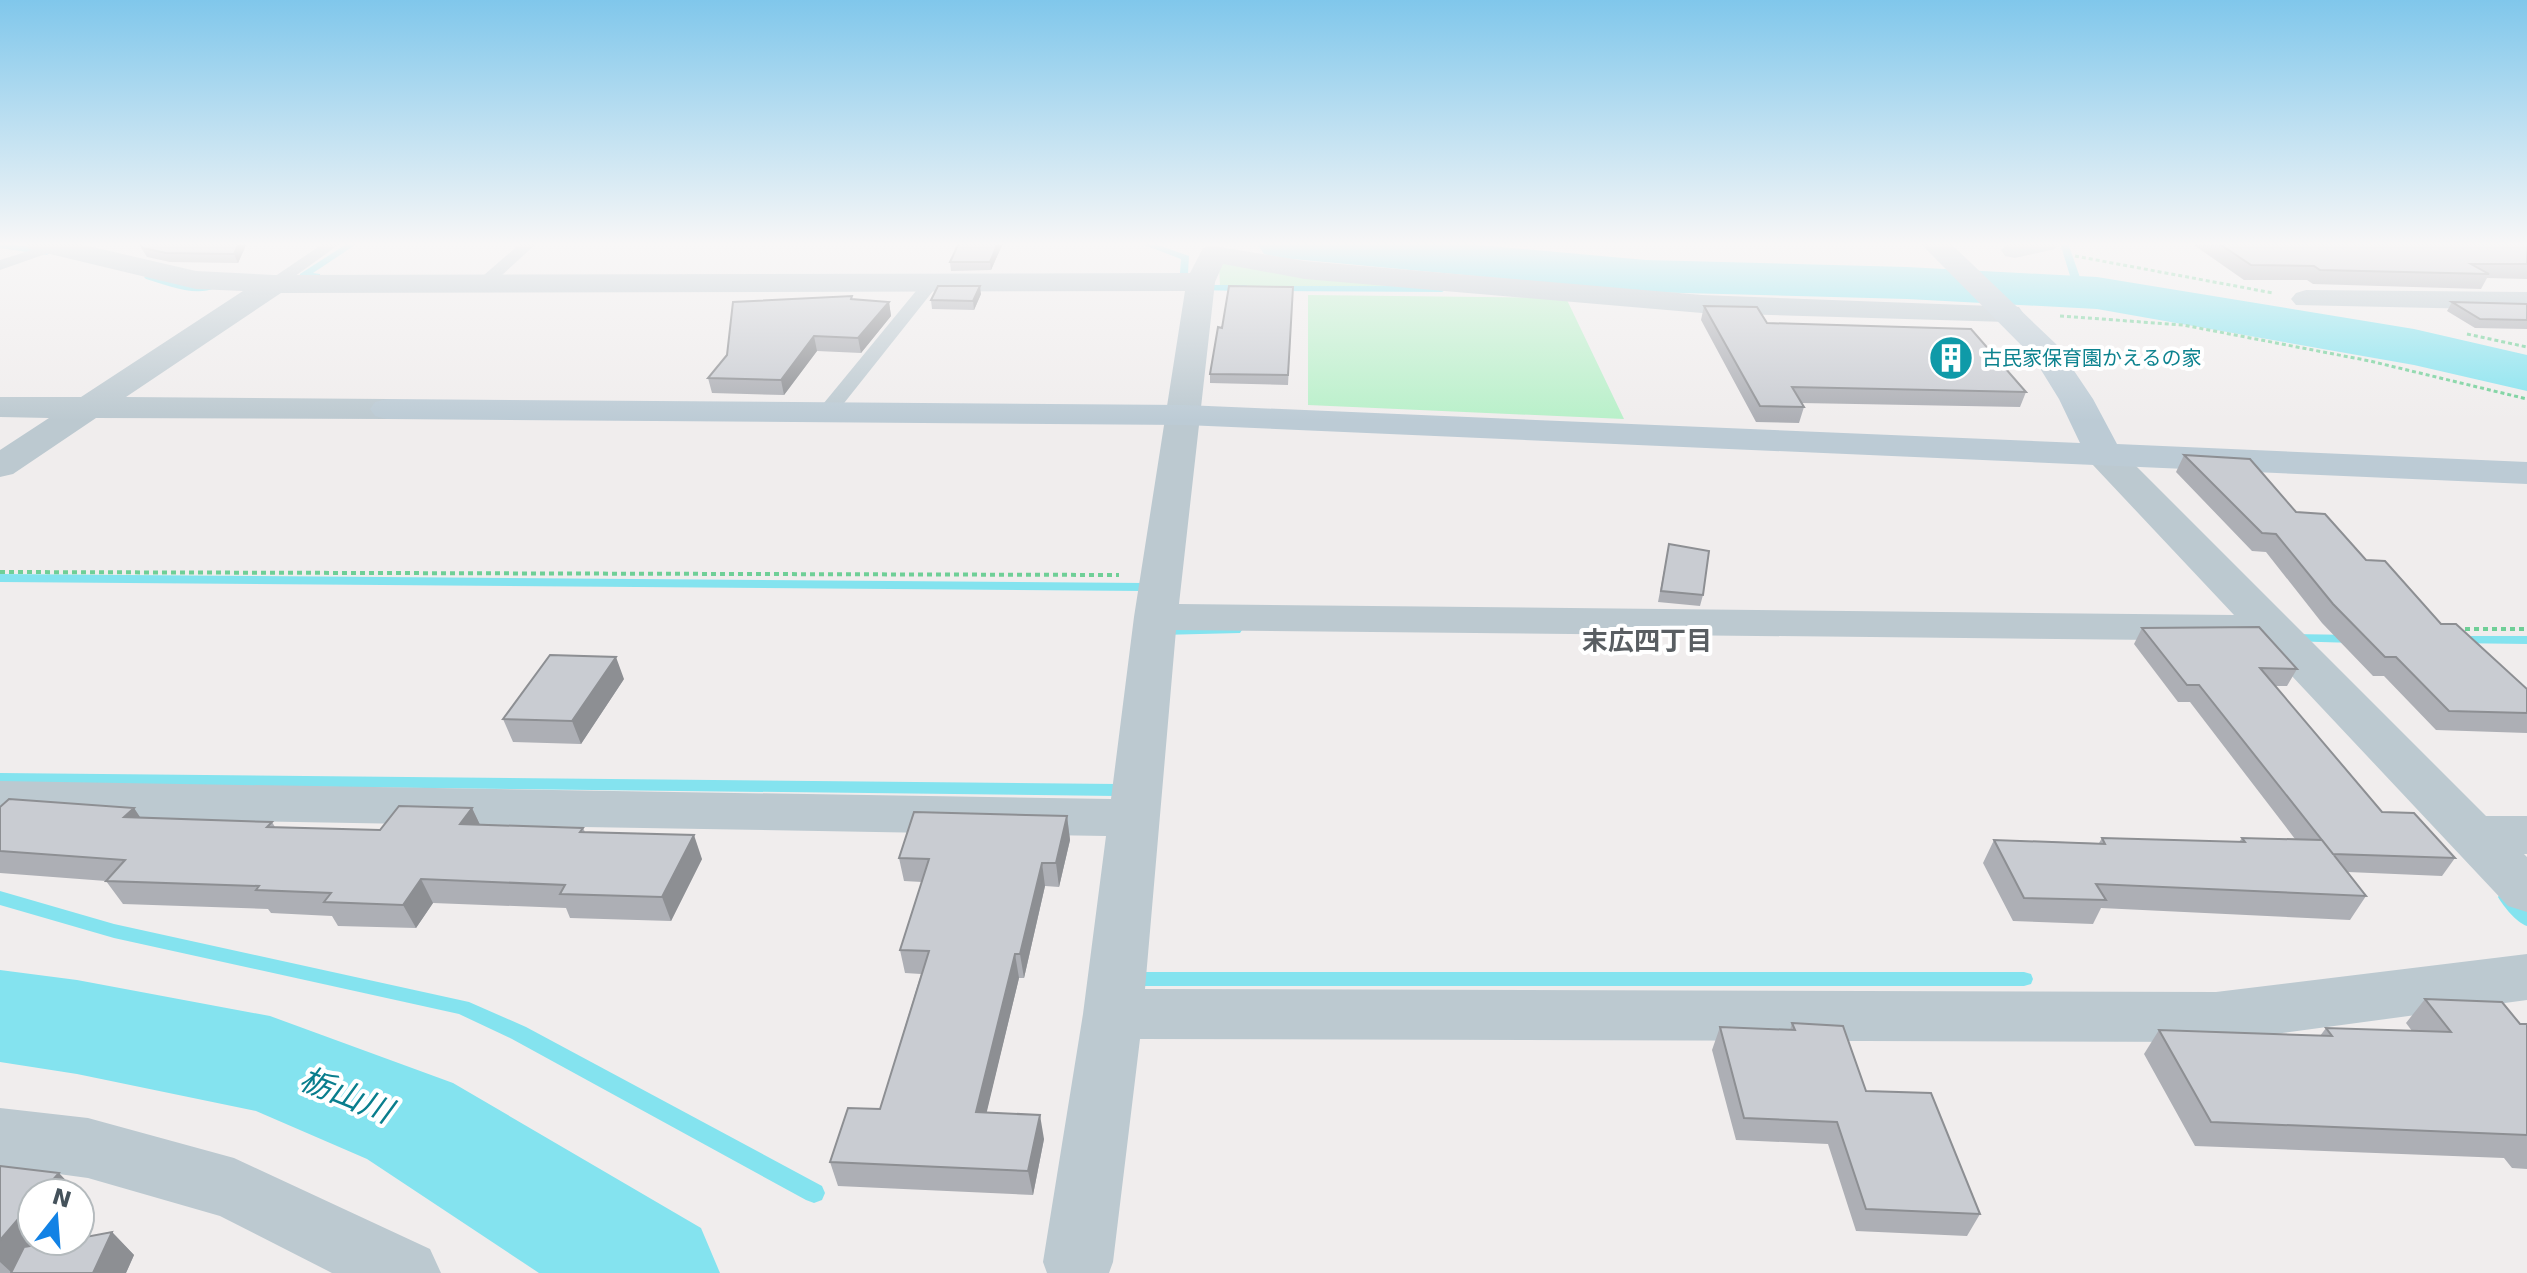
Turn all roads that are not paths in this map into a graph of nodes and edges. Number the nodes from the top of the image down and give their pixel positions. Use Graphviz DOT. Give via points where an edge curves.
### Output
graph roads {
  1 [pos="246,302"];
  2 [pos="915,302"];
  3 [pos="1199,302"];
  4 [pos="1683,302"];
  5 [pos="1998,302"];
  6 [pos="2005,309"];
  7 [pos="0,407"];
  8 [pos="88,408"];
  9 [pos="826,413"];
  10 [pos="1185,415"];
  11 [pos="2105,456"];
  12 [pos="0,466"];
  13 [pos="2527,473"];
  14 [pos="1159,596"];
  15 [pos="2272,628"];
  16 [pos="0,799"];
  17 [pos="1136,818"];
  18 [pos="2474,835"];
  19 [pos="2527,835"];
  20 [pos="2527,891"];
  21 [pos="2527,977"];
  22 [pos="1113,1014"];
  23 [pos="0,1137"];
  24 [pos="1078,1262"];
  25 [pos="405,1273"];
  1 -- 8 [label="street"];
  2 -- 9 [label="lane"];
  3 -- 10 [label="street"];
  4 -- 6 [label="street"];
  5 -- 6 [label="street"];
  6 -- 11 [label="street" via="2045,351"];
  7 -- 8 [label="street"];
  8 -- 9 [label="street"];
  8 -- 12 [label="street"];
  9 -- 10 [label="street"];
  10 -- 11 [label="street"];
  10 -- 14 [label="street"];
  11 -- 13 [label="street"];
  11 -- 15 [label="street"];
  14 -- 15 [label="street"];
  14 -- 17 [label="street"];
  15 -- 18 [label="street"];
  16 -- 17 [label="street"];
  17 -- 22 [label="street"];
  18 -- 19 [label="street"];
  18 -- 20 [label="street"];
  21 -- 22 [label="street" via="2216,1017"];
  22 -- 24 [label="street"];
  23 -- 25 [label="street" via="88,1148 234,1189"];
}
